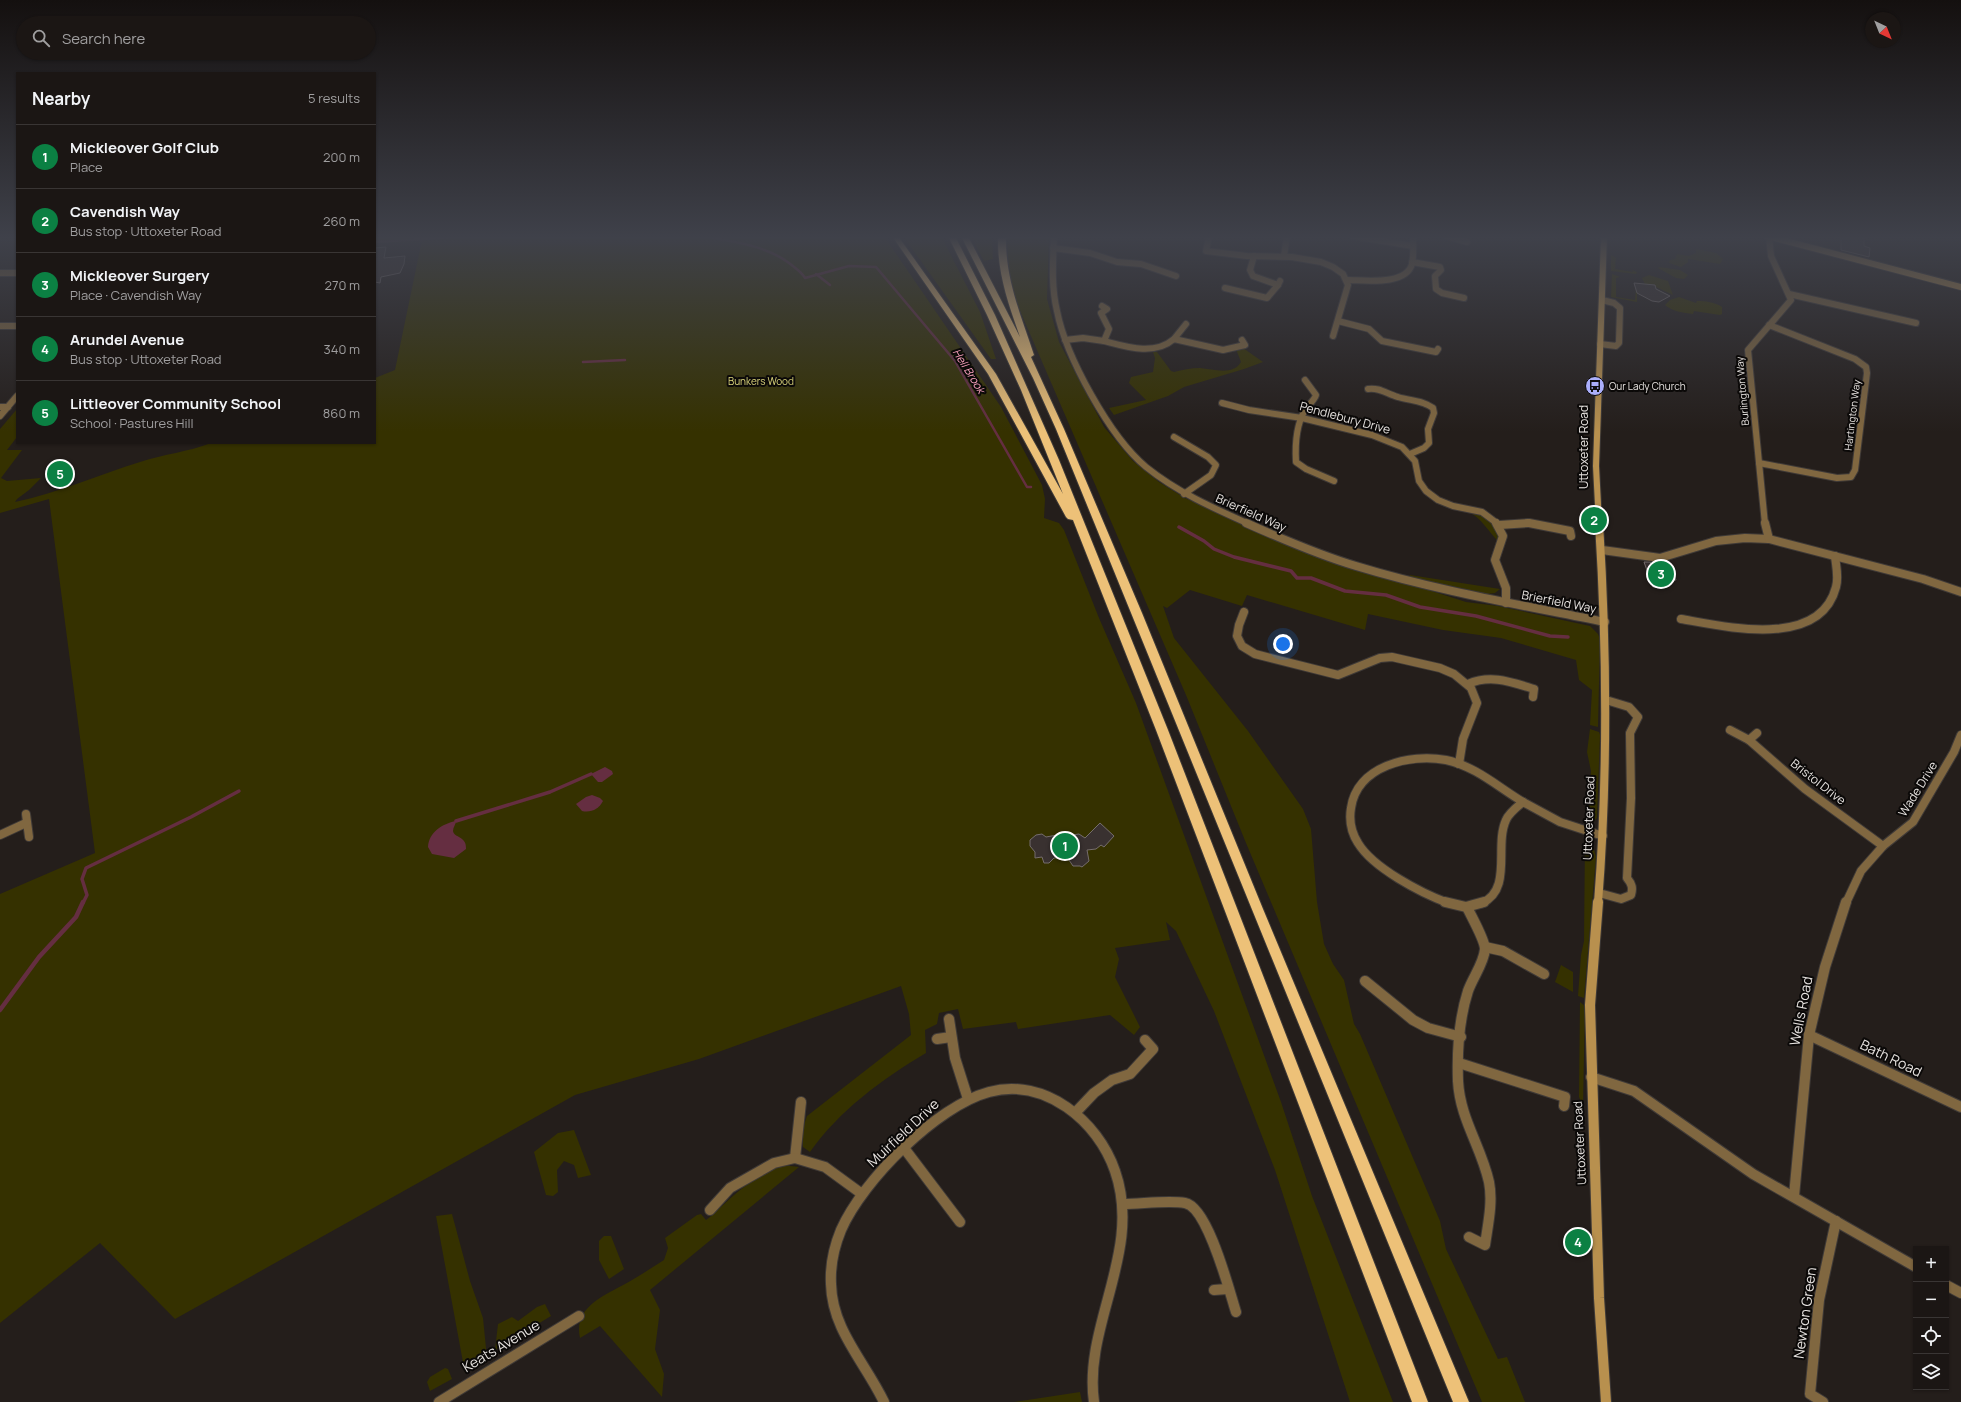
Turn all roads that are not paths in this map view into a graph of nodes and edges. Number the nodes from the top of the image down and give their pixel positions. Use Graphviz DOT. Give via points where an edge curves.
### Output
graph roads {
  1 [pos="941,301"];
  2 [pos="984,301"];
  3 [pos="998,301"];
  4 [pos="1010,301"];
  5 [pos="1054,301"];
  6 [pos="1344,301"];
  7 [pos="1602,301"];
  8 [pos="1608,301"];
  9 [pos="1790,301"];
  10 [pos="1822,301"];
  11 [pos="1102,306"];
  12 [pos="1338,321"];
  13 [pos="1916,323"];
  14 [pos="1186,324"];
  15 [pos="1769,325"];
  16 [pos="0,326"];
  17 [pos="16,326"];
  18 [pos="1326,329"];
  19 [pos="1174,339"];
  20 [pos="1065,340"];
  21 [pos="1242,340"];
  22 [pos="1104,341"];
  23 [pos="1600,344"];
  24 [pos="1438,349"];
  25 [pos="1037,378"];
  26 [pos="1305,380"];
  27 [pos="1368,389"];
  28 [pos="16,397"];
  29 [pos="1222,403"];
  30 [pos="0,407"];
  31 [pos="8,407"];
  32 [pos="0,416"];
  33 [pos="1302,418"];
  34 [pos="1174,437"];
  35 [pos="1410,454"];
  36 [pos="1759,463"];
  37 [pos="1334,481"];
  38 [pos="1184,494"];
  39 [pos="1499,524"];
  40 [pos="1571,536"];
  41 [pos="1769,540"];
  42 [pos="1086,541"];
  43 [pos="1602,550"];
  44 [pos="1835,556"];
  45 [pos="1961,592"];
  46 [pos="1506,602"];
  47 [pos="1244,612"];
  48 [pos="1681,619"];
  49 [pos="1605,622"];
  50 [pos="1468,684"];
  51 [pos="1534,697"];
  52 [pos="1606,700"];
  53 [pos="1730,730"];
  54 [pos="1757,733"];
  55 [pos="1961,735"];
  56 [pos="1749,740"];
  57 [pos="1459,764"];
  58 [pos="1523,802"];
  59 [pos="0,835"];
  60 [pos="1603,836"];
  61 [pos="29,837"];
  62 [pos="1883,846"];
  63 [pos="1599,893"];
  64 [pos="1467,907"];
  65 [pos="1485,947"];
  66 [pos="1544,974"];
  67 [pos="1365,981"];
  68 [pos="949,1019"];
  69 [pos="1809,1035"];
  70 [pos="951,1037"];
  71 [pos="1461,1037"];
  72 [pos="937,1039"];
  73 [pos="1145,1040"];
  74 [pos="1459,1063"];
  75 [pos="1591,1077"];
  76 [pos="968,1099"];
  77 [pos="801,1102"];
  78 [pos="1564,1106"];
  79 [pos="1961,1107"];
  80 [pos="1075,1113"];
  81 [pos="904,1148"];
  82 [pos="795,1158"];
  83 [pos="862,1194"];
  84 [pos="1794,1196"];
  85 [pos="1123,1204"];
  86 [pos="710,1210"];
  87 [pos="1836,1221"];
  88 [pos="960,1222"];
  89 [pos="1469,1237"];
  90 [pos="1913,1265"];
  91 [pos="1949,1286"];
  92 [pos="1227,1289"];
  93 [pos="1214,1290"];
  94 [pos="1961,1293"];
  95 [pos="1236,1312"];
  96 [pos="579,1316"];
  97 [pos="439,1402"];
  98 [pos="884,1402"];
  99 [pos="1094,1402"];
  100 [pos="1420,1402"];
  101 [pos="1461,1402"];
  102 [pos="1606,1402"];
  103 [pos="1823,1402"];
  1 -- 42 [label="highway" via="992,374 1058,496"];
  2 -- 42 [label="highway" via="1025,390"];
  3 -- 25 [label="highway"];
  4 -- 25 [label="highway"];
  5 -- 20 [label="street, Brierfield Way"];
  6 -- 12 [label="street"];
  7 -- 23 [label="main road, Uttoxeter Road"];
  8 -- 23 [label="street" via="1620,308 1618,343 1616,346"];
  9 -- 15 [label="street, Burlington Way"];
  10 -- 13 [label="street"];
  11 -- 22 [label="street" via="1107,309 1101,316 1109,329"];
  12 -- 18 [label="street" via="1334,333"];
  12 -- 24 [label="street" via="1369,329 1379,339 1387,342 1436,352"];
  14 -- 19 [label="street"];
  15 -- 36 [label="street, Burlington Way" via="1748,350"];
  15 -- 36 [label="street, Hartington Way" via="1855,359 1866,367 1867,373 1855,470 1851,477 1837,478"];
  16 -- 17 [label="street"];
  19 -- 21 [label="street" via="1222,350 1245,345"];
  19 -- 22 [label="street" via="1167,345 1147,349"];
  20 -- 22 [label="street" via="1083,338"];
  20 -- 38 [label="street, Brierfield Way" via="1104,416 1124,445 1156,475"];
  23 -- 43 [label="main road, Uttoxeter Road" via="1596,466"];
  25 -- 101 [label="highway" via="1137,614"];
  26 -- 33 [label="street" via="1316,398"];
  27 -- 35 [label="street" via="1375,388 1397,397 1424,402 1433,408 1434,413 1428,429 1429,443"];
  28 -- 31 [label="street"];
  29 -- 33 [label="street, Pendlebury Drive" via="1232,409"];
  30 -- 31 [label="street"];
  31 -- 32 [label="street"];
  33 -- 35 [label="street, Pendlebury Drive" via="1385,439"];
  33 -- 37 [label="street" via="1297,436 1296,462"];
  34 -- 38 [label="street" via="1210,458 1216,465 1210,476"];
  35 -- 39 [label="street" via="1416,464 1419,481 1426,491 1438,500 1453,506 1482,512"];
  36 -- 41 [label="street, Burlington Way"];
  38 -- 46 [label="street, Brierfield Way" via="1324,555 1408,580"];
  39 -- 40 [label="street" via="1528,523 1570,531"];
  39 -- 46 [label="street" via="1503,536 1495,560 1506,588"];
  41 -- 43 [label="street" via="1745,538 1716,541 1660,558"];
  41 -- 44 [label="street"];
  42 -- 100 [label="highway" via="1162,730"];
  43 -- 49 [label="main road, Uttoxeter Road"];
  44 -- 45 [label="street" via="1923,579"];
  44 -- 48 [label="street" via="1836,587 1830,601 1818,616 1803,623 1768,630"];
  46 -- 49 [label="street, Brierfield Way"];
  47 -- 50 [label="street" via="1236,630 1237,639 1244,648 1255,654 1338,675 1380,658 1400,658 1447,671"];
  49 -- 52 [label="main road, Uttoxeter Road"];
  50 -- 51 [label="street" via="1485,678 1498,679 1534,689"];
  50 -- 57 [label="street" via="1474,692 1477,704 1463,739"];
  52 -- 60 [label="main road, Uttoxeter Road"];
  52 -- 63 [label="street" via="1628,707 1638,717 1631,729 1630,743 1627,878 1633,890 1632,895 1621,899"];
  53 -- 56 [label="street, Bristol Drive"];
  54 -- 56 [label="street"];
  55 -- 62 [label="street, Wade Drive" via="1914,822"];
  56 -- 62 [label="street, Bristol Drive" via="1806,789"];
  57 -- 58 [label="street" via="1484,774"];
  57 -- 64 [label="street" via="1419,759 1396,763 1375,772 1364,780 1356,792 1350,820 1358,844 1391,873 1445,902"];
  58 -- 60 [label="street" via="1551,818"];
  58 -- 64 [label="street" via="1506,820 1496,890 1489,900"];
  59 -- 61 [label="street" via="26,819"];
  60 -- 63 [label="main road, Uttoxeter Road"];
  62 -- 69 [label="street, Wells Road" via="1861,871 1844,907 1825,967"];
  63 -- 75 [label="main road, Uttoxeter Road" via="1590,1005"];
  64 -- 65 [label="street"];
  65 -- 66 [label="street" via="1503,951"];
  65 -- 71 [label="street" via="1468,994"];
  67 -- 71 [label="street" via="1413,1020 1428,1028"];
  68 -- 70 [label="street"];
  69 -- 79 [label="street, Bath Road"];
  69 -- 84 [label="street, Wells Road"];
  70 -- 72 [label="street"];
  70 -- 76 [label="street" via="954,1058"];
  71 -- 74 [label="street"];
  73 -- 80 [label="street" via="1153,1049 1136,1069 1130,1074 1112,1080 1094,1093"];
  74 -- 78 [label="street" via="1565,1097"];
  74 -- 89 [label="street" via="1461,1109 1488,1176 1489,1186 1485,1245"];
  75 -- 84 [label="street" via="1634,1091 1753,1174"];
  75 -- 102 [label="main road, Uttoxeter Road" via="1599,1298"];
  76 -- 80 [label="street, Muirfield Drive" via="1014,1088 1058,1101"];
  76 -- 81 [label="street, Muirfield Drive" via="951,1108"];
  77 -- 82 [label="street"];
  80 -- 85 [label="street, Muirfield Drive" via="1096,1136 1111,1160 1120,1185"];
  81 -- 83 [label="street, Muirfield Drive"];
  81 -- 88 [label="street"];
  82 -- 83 [label="street" via="824,1167"];
  82 -- 86 [label="street" via="774,1163 730,1188"];
  83 -- 98 [label="street, Muirfield Drive" via="838,1236 832,1260 831,1285 834,1309 843,1334"];
  84 -- 87 [label="street"];
  85 -- 92 [label="street" via="1186,1203 1196,1209 1207,1225"];
  85 -- 99 [label="street, Muirfield Drive" via="1121,1239 1093,1371"];
  87 -- 90 [label="street"];
  87 -- 103 [label="street, Newton Green" via="1819,1300 1810,1394"];
  91 -- 94 [label="street"];
  92 -- 93 [label="street"];
  92 -- 95 [label="street"];
  96 -- 97 [label="street, Keats Avenue"];
}
